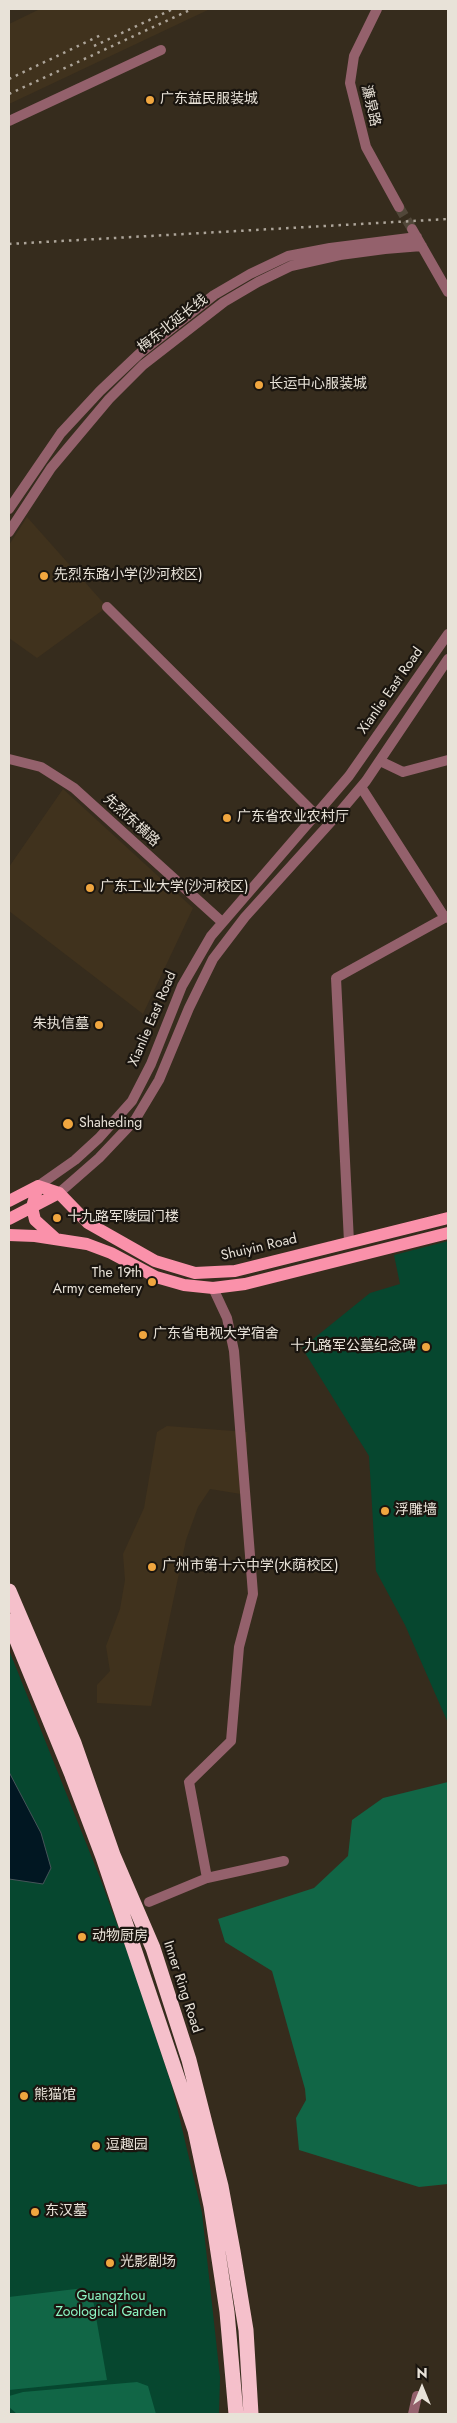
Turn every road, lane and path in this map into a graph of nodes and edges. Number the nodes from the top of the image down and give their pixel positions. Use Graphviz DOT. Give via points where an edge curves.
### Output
graph roads {
  1 [pos="377,9"];
  2 [pos="161,50"];
  3 [pos="9,121"];
  4 [pos="398,207"];
  5 [pos="290,261"];
  6 [pos="448,292"];
  7 [pos="139,354"];
  8 [pos="154,356"];
  9 [pos="9,508"];
  10 [pos="9,532"];
  11 [pos="107,607"];
  12 [pos="448,634"];
  13 [pos="448,659"];
  14 [pos="9,759"];
  15 [pos="448,760"];
  16 [pos="380,761"];
  17 [pos="361,787"];
  18 [pos="326,803"];
  19 [pos="339,813"];
  20 [pos="316,815"];
  21 [pos="446,917"];
  22 [pos="222,922"];
  23 [pos="38,1186"];
  24 [pos="58,1193"];
  25 [pos="9,1201"];
  26 [pos="32,1207"];
  27 [pos="448,1218"];
  28 [pos="9,1219"];
  29 [pos="448,1233"];
  30 [pos="9,1235"];
  31 [pos="56,1239"];
  32 [pos="349,1242"];
  33 [pos="213,1288"];
  34 [pos="9,1591"];
  35 [pos="9,1621"];
  36 [pos="284,1861"];
  37 [pos="207,1878"];
  38 [pos="149,1902"];
  39 [pos="230,2355"];
  40 [pos="417,2396"];
  41 [pos="227,2414"];
  42 [pos="236,2414"];
  43 [pos="251,2414"];
  44 [pos="413,2414"];
  1 -- 4 [label="street, 濂泉路" via="354,56 350,83 366,147"];
  2 -- 3 [label="street"];
  5 -- 6 [label="street, 梅东北延长线" via="349,254 417,238"];
  5 -- 7 [label="street, 梅东北延长线" via="250,274 214,295"];
  5 -- 8 [label="street, 梅东北延长线" via="224,302"];
  7 -- 8 [label="street"];
  7 -- 9 [label="street, 梅东北延长线" via="61,433"];
  8 -- 10 [label="street, 梅东北延长线" via="109,399 72,441"];
  11 -- 20 [label="street"];
  12 -- 18 [label="street, Xianlie East Road" via="362,759"];
  13 -- 16 [label="street, Xianlie East Road"];
  14 -- 22 [label="street, 先烈东横路" via="41,767 74,788"];
  15 -- 16 [label="street" via="402,772"];
  16 -- 17 [label="street, Xianlie East Road"];
  17 -- 19 [label="street, Xianlie East Road"];
  17 -- 21 [label="street"];
  18 -- 19 [label="street"];
  18 -- 20 [label="street, Xianlie East Road"];
  19 -- 24 [label="street, Xianlie East Road" via="258,902 213,959 159,1080 135,1120 94,1163"];
  20 -- 22 [label="street, Xianlie East Road"];
  21 -- 32 [label="street" via="336,978"];
  22 -- 23 [label="street, Xianlie East Road" via="190,970 132,1101 75,1160"];
  23 -- 24 [label="main road, Shuiyin Road"];
  23 -- 25 [label="main road, Xianlie East Road"];
  23 -- 26 [label="main road"];
  24 -- 26 [label="main road, Xianlie East Road"];
  24 -- 32 [label="main road, Shuiyin Road" via="88,1223 155,1261 195,1273 235,1271"];
  26 -- 28 [label="main road, Xianlie East Road"];
  26 -- 31 [label="main road" via="38,1224"];
  27 -- 32 [label="main road, Shuiyin Road"];
  29 -- 33 [label="main road" via="245,1284"];
  30 -- 31 [label="main road"];
  31 -- 33 [label="main road" via="98,1248 169,1282"];
  33 -- 37 [label="street" via="227,1318 234,1351 254,1594 239,1647 231,1741 188,1782"];
  34 -- 43 [label="highway, Inner Ring Road" via="74,1743 113,1855 153,1948 189,2060 221,2186 233,2251 246,2330"];
  35 -- 39 [label="highway" via="100,1848 195,2130 212,2214"];
  36 -- 37 [label="street"];
  37 -- 38 [label="street"];
  39 -- 41 [label="highway"];
  39 -- 42 [label="highway"];
  40 -- 44 [label="street"];
}
